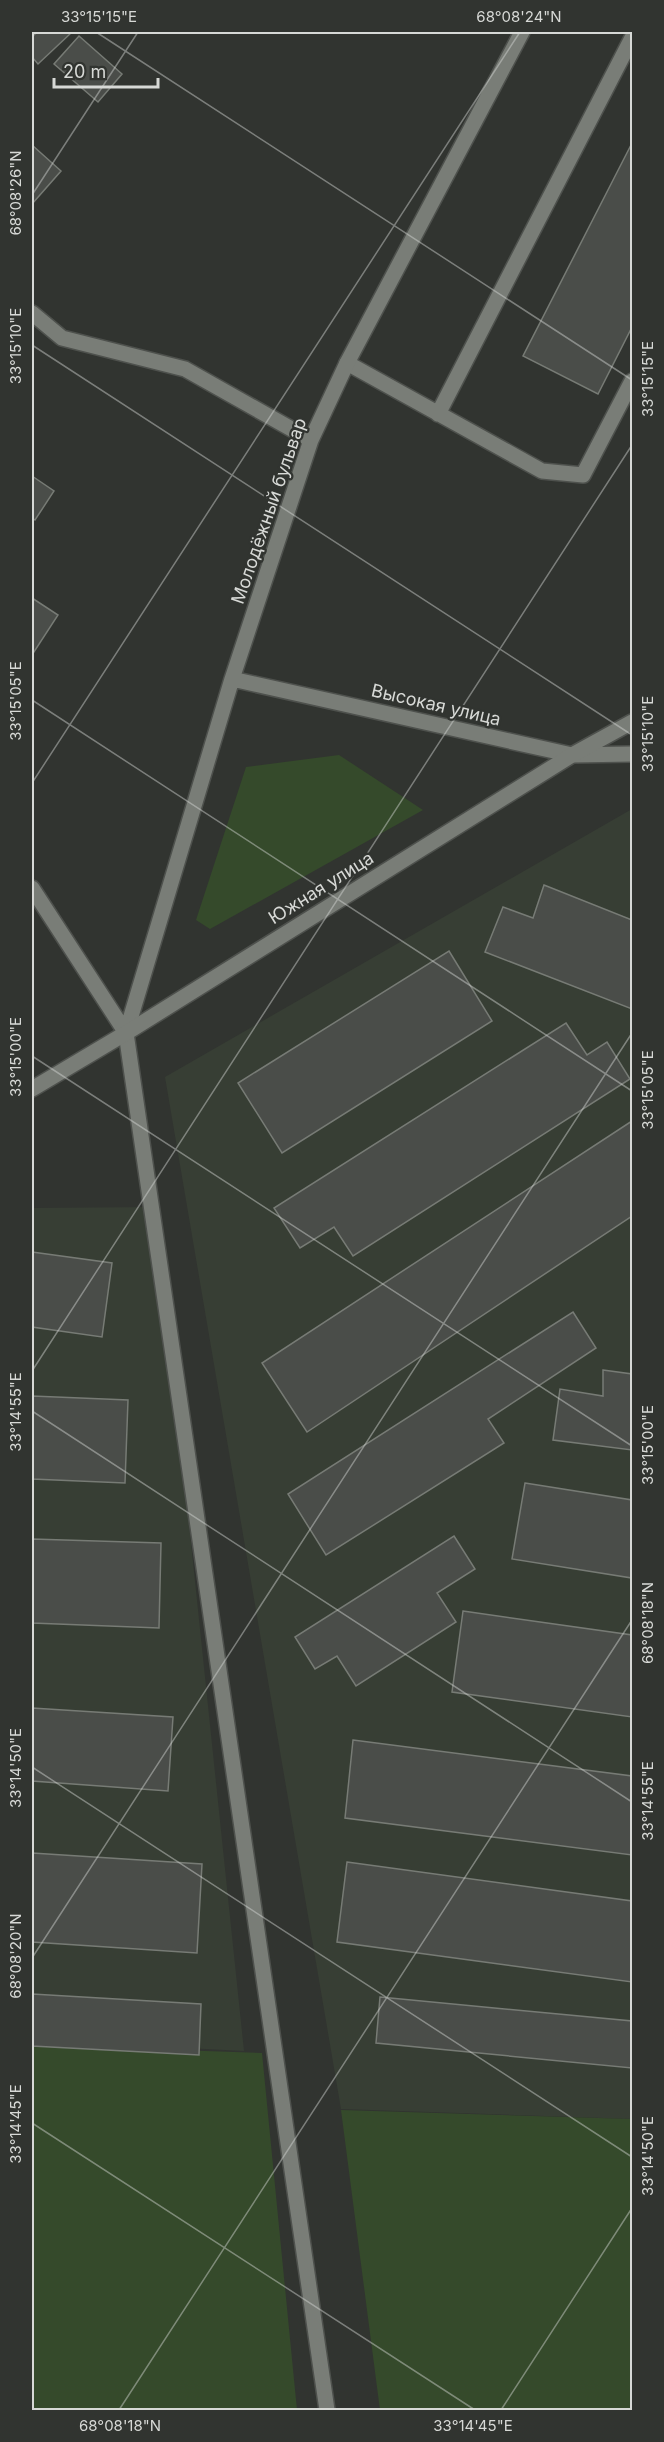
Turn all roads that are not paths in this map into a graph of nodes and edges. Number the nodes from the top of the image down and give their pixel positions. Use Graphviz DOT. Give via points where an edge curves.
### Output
graph roads {
  1 [pos="522,32"];
  2 [pos="633,38"];
  3 [pos="32,313"];
  4 [pos="347,363"];
  5 [pos="633,381"];
  6 [pos="438,414"];
  7 [pos="311,440"];
  8 [pos="232,679"];
  9 [pos="633,722"];
  10 [pos="633,754"];
  11 [pos="572,755"];
  12 [pos="32,888"];
  13 [pos="126,1033"];
  14 [pos="32,1089"];
  15 [pos="327,2410"];
  1 -- 4 [label="street, Молодёжный бульвар"];
  2 -- 6 [label="street"];
  3 -- 7 [label="street" via="62,338 185,369"];
  4 -- 6 [label="street"];
  4 -- 7 [label="street, Молодёжный бульвар"];
  5 -- 6 [label="street" via="583,475 542,471"];
  7 -- 8 [label="street, Молодёжный бульвар"];
  8 -- 11 [label="street, Высокая улица"];
  8 -- 13 [label="street, Молодёжный бульвар"];
  9 -- 11 [label="street, Южная улица"];
  10 -- 11 [label="street, Высокая улица"];
  11 -- 13 [label="street, Южная улица"];
  12 -- 13 [label="street"];
  13 -- 14 [label="street, Южная улица"];
  13 -- 15 [label="street"];
}
